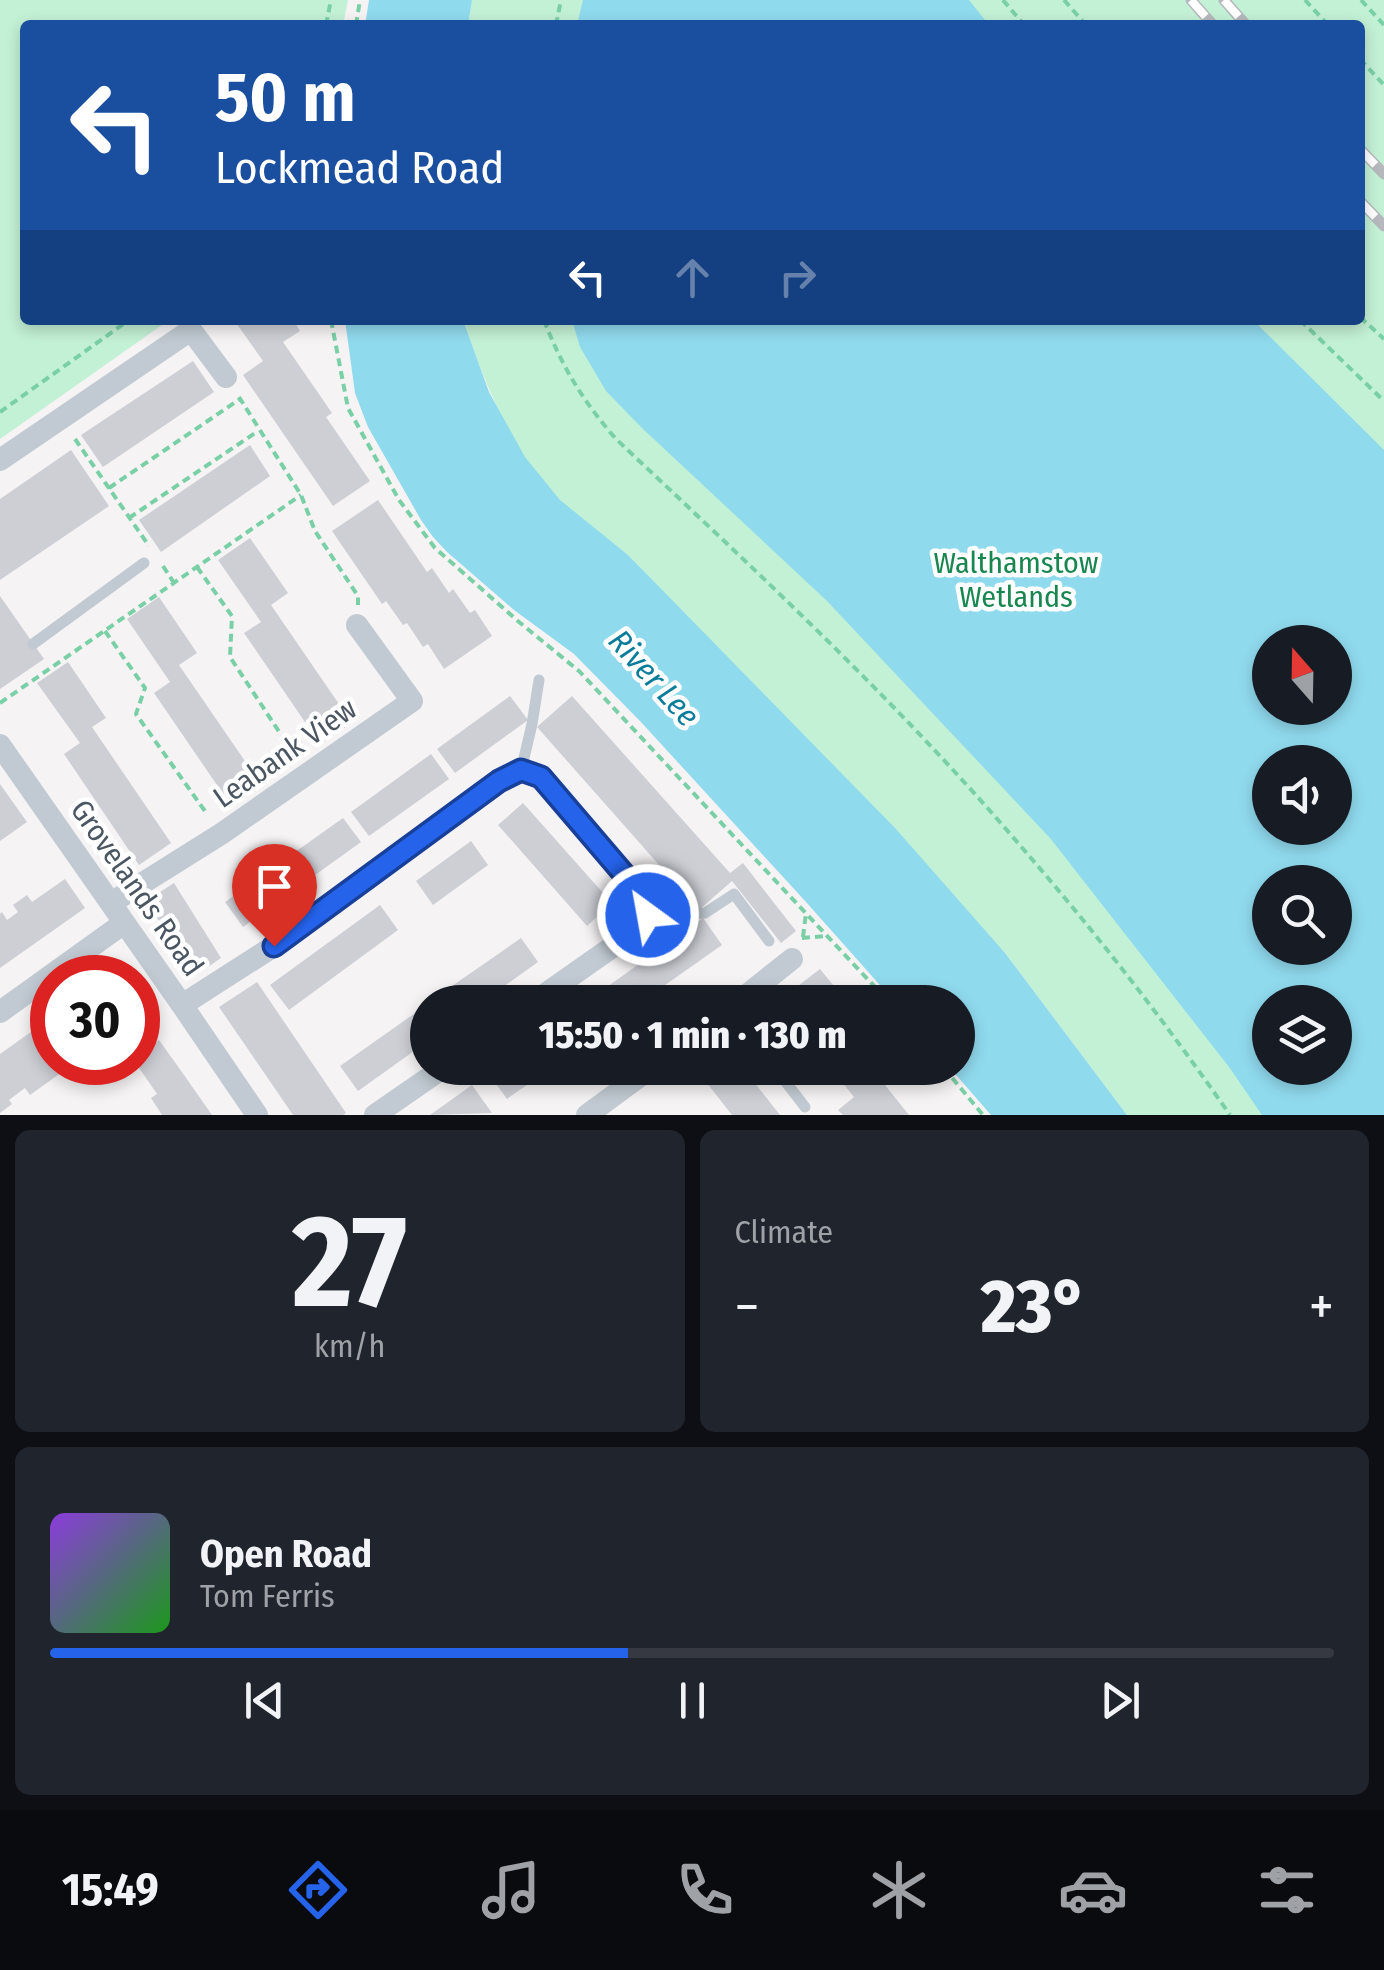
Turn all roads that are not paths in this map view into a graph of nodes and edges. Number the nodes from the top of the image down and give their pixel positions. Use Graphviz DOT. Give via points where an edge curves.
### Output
graph roads {
  1 [pos="226,377"];
  2 [pos="0,460"];
  3 [pos="144,563"];
  4 [pos="357,625"];
  5 [pos="33,644"];
  6 [pos="539,680"];
  7 [pos="0,746"];
  8 [pos="521,770"];
  9 [pos="118,913"];
  10 [pos="648,915"];
  11 [pos="769,941"];
  12 [pos="792,959"];
  13 [pos="558,985"];
  14 [pos="759,985"];
  15 [pos="182,1005"];
  16 [pos="0,1012"];
  17 [pos="418,1085"];
  18 [pos="628,1085"];
  19 [pos="788,1085"];
  20 [pos="804,1106"];
  21 [pos="256,1115"];
  22 [pos="376,1115"];
  23 [pos="588,1115"];
  1 -- 2 [label="street" via="191,330"];
  3 -- 5 [label="lane"];
  4 -- 9 [label="street, Leabank View" via="412,701"];
  6 -- 8 [label="lane"];
  7 -- 9 [label="street, Grovelands Road"];
  8 -- 10 [label="street" via="541,777 646,900"];
  8 -- 15 [label="street"];
  9 -- 15 [label="street, Grovelands Road"];
  9 -- 16 [label="street, Leabank View"];
  10 -- 11 [label="lane" via="704,913 734,894"];
  10 -- 13 [label="street"];
  12 -- 14 [label="street"];
  15 -- 21 [label="street, Grovelands Road"];
  17 -- 22 [label="street"];
  18 -- 23 [label="street"];
  19 -- 20 [label="lane"];
}
